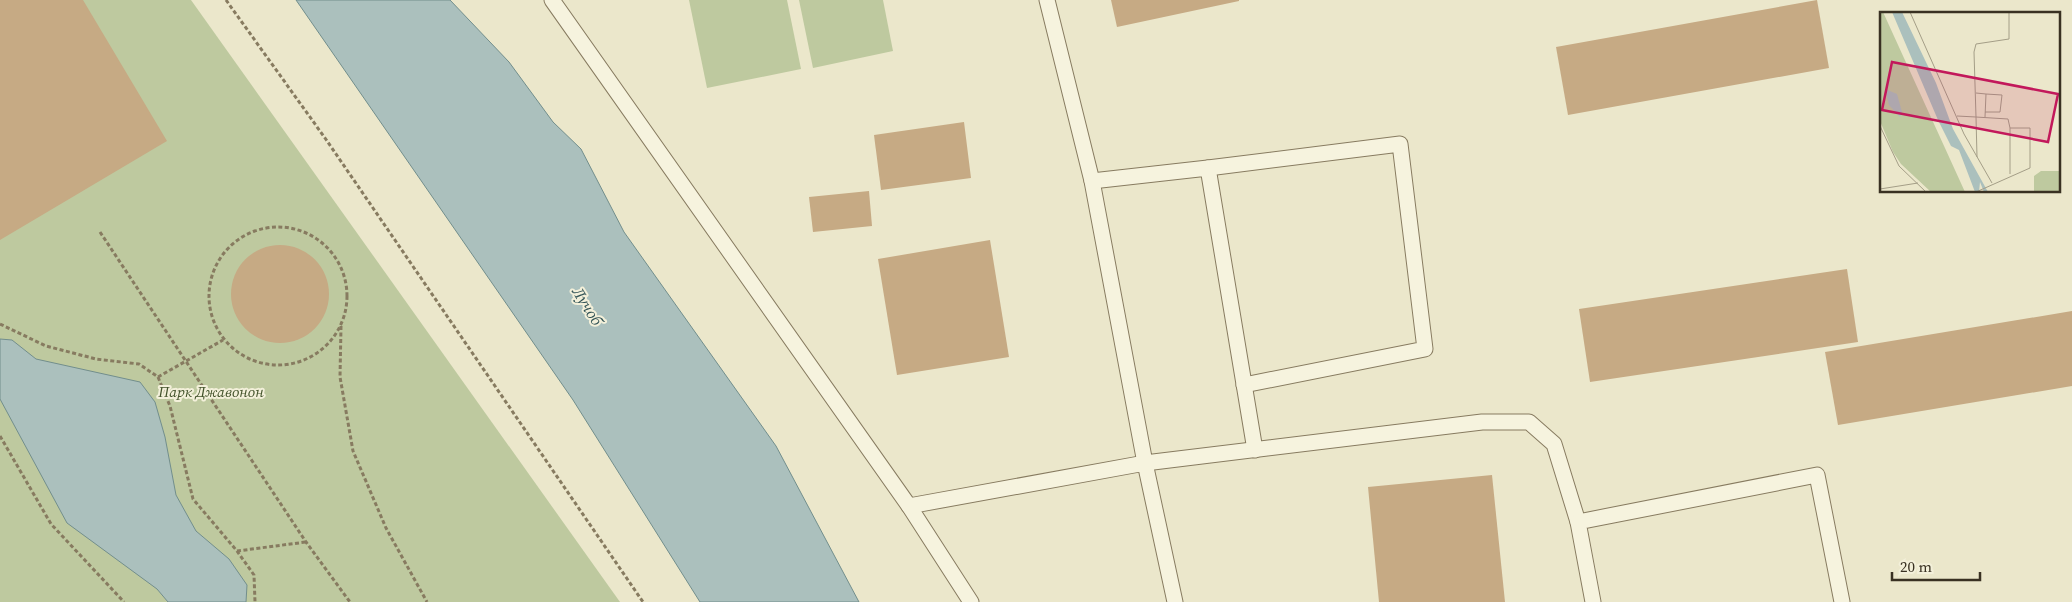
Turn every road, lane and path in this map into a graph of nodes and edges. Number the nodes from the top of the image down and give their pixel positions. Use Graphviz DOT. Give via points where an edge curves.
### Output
graph roads {
  1 [pos="226,0"];
  2 [pos="552,0"];
  3 [pos="1047,0"];
  4 [pos="1208,168"];
  5 [pos="1092,181"];
  6 [pos="100,232"];
  7 [pos="0,324"];
  8 [pos="341,326"];
  9 [pos="223,340"];
  10 [pos="185,361"];
  11 [pos="158,377"];
  12 [pos="1244,385"];
  13 [pos="0,436"];
  14 [pos="1255,450"];
  15 [pos="1145,463"];
  16 [pos="909,506"];
  17 [pos="1578,522"];
  18 [pos="306,542"];
  19 [pos="237,551"];
  20 [pos="124,602"];
  21 [pos="255,602"];
  22 [pos="350,602"];
  23 [pos="427,602"];
  24 [pos="643,602"];
  25 [pos="971,602"];
  26 [pos="1175,602"];
  27 [pos="1593,602"];
  28 [pos="1842,602"];
  1 -- 24 [label="path" via="325,138"];
  2 -- 16 [label="lane"];
  3 -- 5 [label="lane"];
  4 -- 5 [label="lane"];
  4 -- 12 [label="lane"];
  4 -- 12 [label="lane" via="1400,144 1425,349"];
  5 -- 15 [label="lane"];
  6 -- 10 [label="path"];
  7 -- 11 [label="path" via="46,346 96,359 138,364"];
  8 -- 9 [label="path" via="328,344 309,358 287,365 263,364 241,355"];
  8 -- 9 [label="path" via="347,304 347,282 339,262 325,244 307,232 285,226 263,228 242,236 224,251 212,272 209,303 212,319"];
  8 -- 23 [label="path" via="340,377 353,451 386,528"];
  9 -- 10 [label="path"];
  10 -- 11 [label="path"];
  10 -- 18 [label="path"];
  11 -- 19 [label="path" via="170,406 193,499"];
  12 -- 14 [label="lane"];
  13 -- 20 [label="path" via="51,524"];
  14 -- 15 [label="lane"];
  14 -- 17 [label="lane" via="1482,422 1530,422 1554,444"];
  15 -- 16 [label="lane"];
  15 -- 26 [label="lane"];
  16 -- 25 [label="lane"];
  17 -- 27 [label="lane"];
  17 -- 28 [label="lane" via="1817,475"];
  18 -- 19 [label="path"];
  18 -- 22 [label="path"];
  19 -- 21 [label="path" via="254,575"];
}
